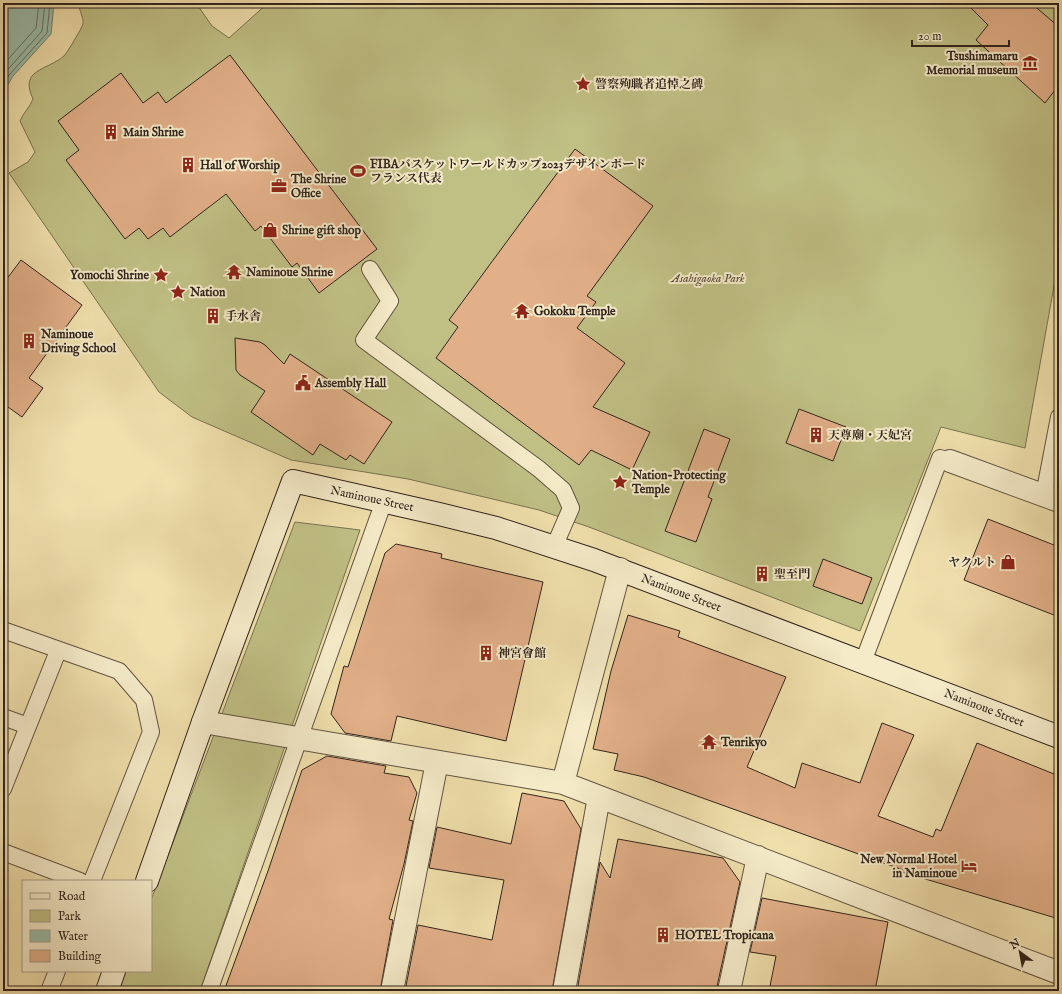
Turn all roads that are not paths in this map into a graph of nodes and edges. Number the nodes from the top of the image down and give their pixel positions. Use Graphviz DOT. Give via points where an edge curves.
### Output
graph roads {
  1 [pos="370,269"];
  2 [pos="1059,417"];
  3 [pos="950,461"];
  4 [pos="1051,498"];
  5 [pos="384,501"];
  6 [pos="554,546"];
  7 [pos="620,569"];
  8 [pos="3,630"];
  9 [pos="58,650"];
  10 [pos="863,662"];
  11 [pos="3,716"];
  12 [pos="203,722"];
  13 [pos="28,726"];
  14 [pos="1059,737"];
  15 [pos="298,739"];
  16 [pos="437,762"];
  17 [pos="7,767"];
  18 [pos="563,783"];
  19 [pos="3,788"];
  20 [pos="599,796"];
  21 [pos="3,852"];
  22 [pos="758,857"];
  23 [pos="77,880"];
  24 [pos="92,880"];
  25 [pos="146,880"];
  26 [pos="57,972"];
  27 [pos="114,972"];
  28 [pos="1059,973"];
  29 [pos="49,991"];
  30 [pos="107,991"];
  31 [pos="210,991"];
  32 [pos="392,991"];
  33 [pos="564,991"];
  34 [pos="730,991"];
  1 -- 6 [label="lane" via="390,301 364,340 539,469 563,490 571,508"];
  2 -- 4 [label="lane"];
  3 -- 4 [label="street"];
  3 -- 10 [label="lane" via="940,458"];
  5 -- 6 [label="street, Naminoue Street" via="489,526"];
  5 -- 12 [label="street, Naminoue Street" via="293,482"];
  5 -- 15 [label="lane"];
  6 -- 7 [label="street, Naminoue Street"];
  7 -- 10 [label="street, Naminoue Street"];
  7 -- 18 [label="street"];
  8 -- 9 [label="lane"];
  9 -- 13 [label="lane"];
  9 -- 24 [label="lane" via="119,671 144,700 151,732"];
  10 -- 14 [label="street, Naminoue Street"];
  11 -- 13 [label="lane"];
  12 -- 15 [label="street"];
  12 -- 25 [label="street"];
  13 -- 17 [label="lane"];
  15 -- 16 [label="street"];
  15 -- 31 [label="lane"];
  16 -- 18 [label="street"];
  16 -- 32 [label="street"];
  17 -- 19 [label="lane"];
  18 -- 20 [label="street"];
  20 -- 22 [label="street"];
  20 -- 33 [label="street"];
  21 -- 23 [label="lane"];
  22 -- 28 [label="street"];
  22 -- 34 [label="street"];
  26 -- 29 [label="lane"];
  27 -- 30 [label="street"];
}
